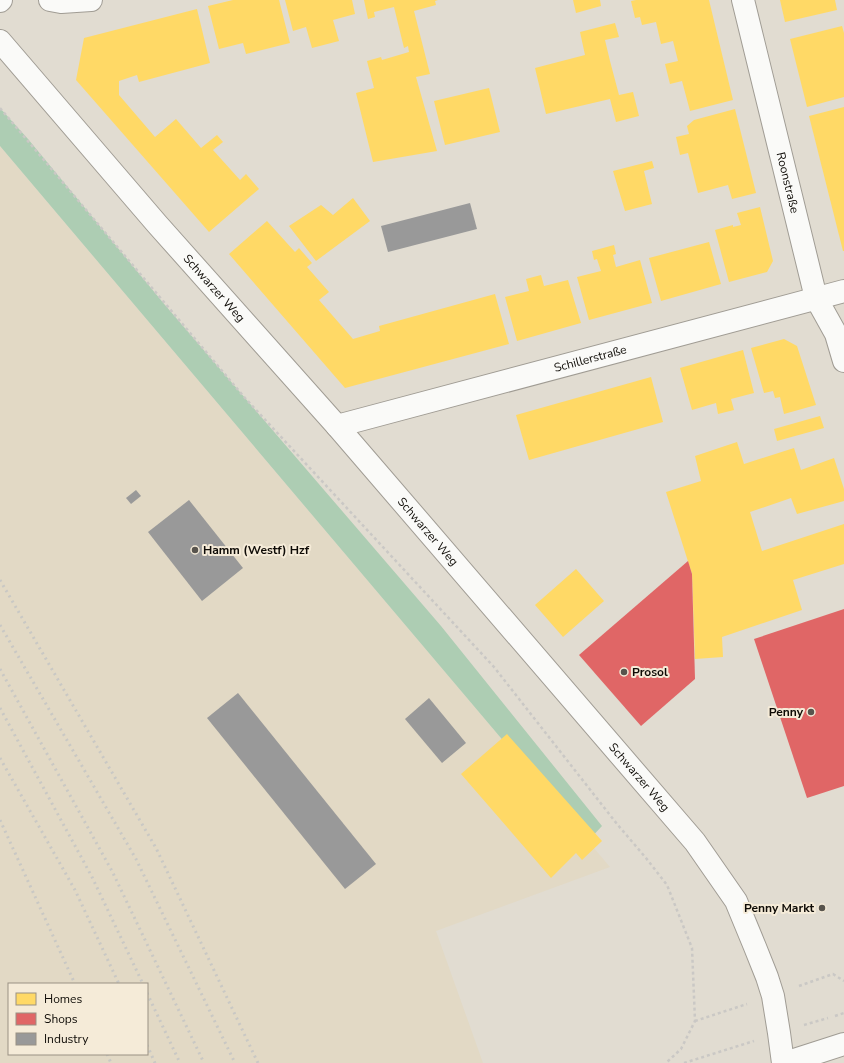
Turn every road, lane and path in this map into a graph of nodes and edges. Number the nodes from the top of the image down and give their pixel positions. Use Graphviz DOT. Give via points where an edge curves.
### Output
graph roads {
  1 [pos="50,0"];
  2 [pos="91,0"];
  3 [pos="743,0"];
  4 [pos="0,41"];
  5 [pos="0,108"];
  6 [pos="844,291"];
  7 [pos="816,298"];
  8 [pos="844,361"];
  9 [pos="337,426"];
  10 [pos="834,974"];
  11 [pos="844,981"];
  12 [pos="844,1044"];
  13 [pos="666,1063"];
  14 [pos="784,1063"];
  1 -- 2 [label="street"];
  3 -- 7 [label="street, Roonstraße"];
  4 -- 9 [label="street, Schwarzer Weg" via="157,224"];
  5 -- 13 [label="path" via="245,398 494,667 667,885 692,948 695,1020 681,1049"];
  6 -- 7 [label="street, Schillerstraße"];
  7 -- 8 [label="street, Roonstraße" via="836,334"];
  7 -- 9 [label="street, Schillerstraße"];
  9 -- 14 [label="street, Schwarzer Weg" via="695,842 736,901 758,953 772,996"];
  10 -- 11 [label="path"];
  12 -- 14 [label="street"];
}
